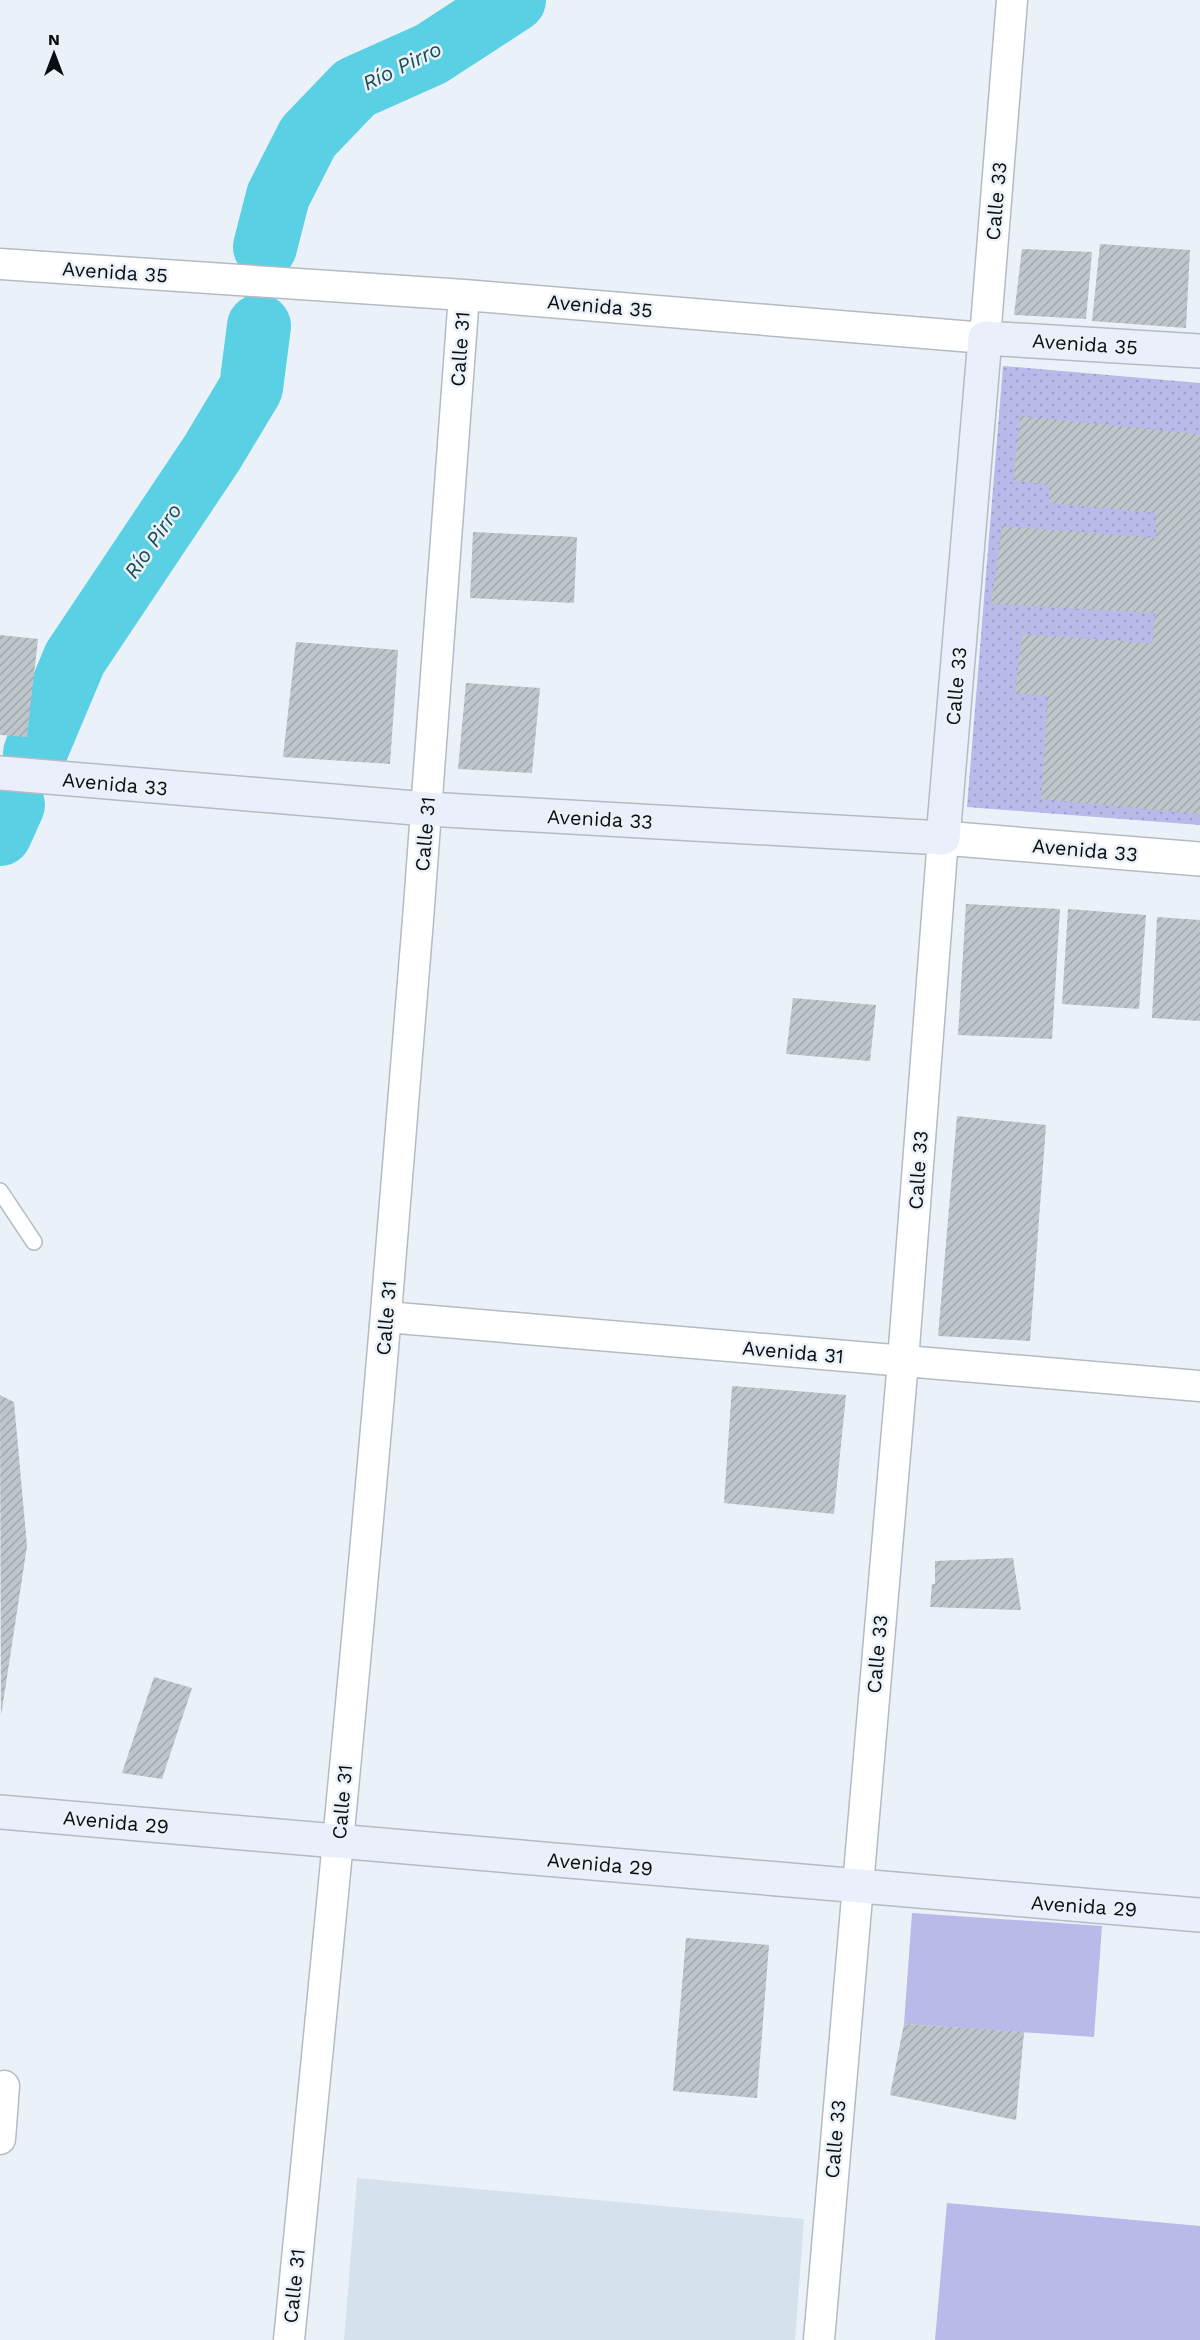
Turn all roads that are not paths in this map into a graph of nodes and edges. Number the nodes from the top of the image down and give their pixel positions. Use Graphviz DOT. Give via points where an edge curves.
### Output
graph roads {
  1 [pos="1012,0"];
  2 [pos="0,264"];
  3 [pos="464,295"];
  4 [pos="985,338"];
  5 [pos="1200,351"];
  6 [pos="0,773"];
  7 [pos="427,809"];
  8 [pos="943,838"];
  9 [pos="1200,859"];
  10 [pos="0,1191"];
  11 [pos="34,1242"];
  12 [pos="386,1317"];
  13 [pos="903,1361"];
  14 [pos="1200,1386"];
  15 [pos="0,1812"];
  16 [pos="338,1840"];
  17 [pos="856,1888"];
  18 [pos="1200,1915"];
  19 [pos="4,2086"];
  20 [pos="0,2139"];
  21 [pos="289,2340"];
  22 [pos="819,2340"];
  1 -- 4 [label="street, Calle 33"];
  2 -- 3 [label="street, Avenida 35"];
  3 -- 4 [label="street, Avenida 35"];
  3 -- 7 [label="street, Calle 31"];
  4 -- 5 [label="main road, Avenida 35"];
  4 -- 8 [label="main road, Calle 33"];
  6 -- 7 [label="main road, Avenida 33"];
  7 -- 8 [label="main road, Avenida 33"];
  7 -- 12 [label="street, Calle 31"];
  8 -- 9 [label="street, Avenida 33"];
  8 -- 13 [label="street, Calle 33"];
  10 -- 11 [label="lane"];
  12 -- 13 [label="street, Avenida 31"];
  12 -- 16 [label="street, Calle 31"];
  13 -- 14 [label="street, Avenida 31"];
  13 -- 17 [label="street, Calle 33"];
  15 -- 16 [label="main road, Avenida 29"];
  16 -- 17 [label="main road, Avenida 29"];
  16 -- 21 [label="street, Calle 31"];
  17 -- 18 [label="main road, Avenida 29"];
  17 -- 22 [label="street, Calle 33"];
  19 -- 20 [label="street"];
}
